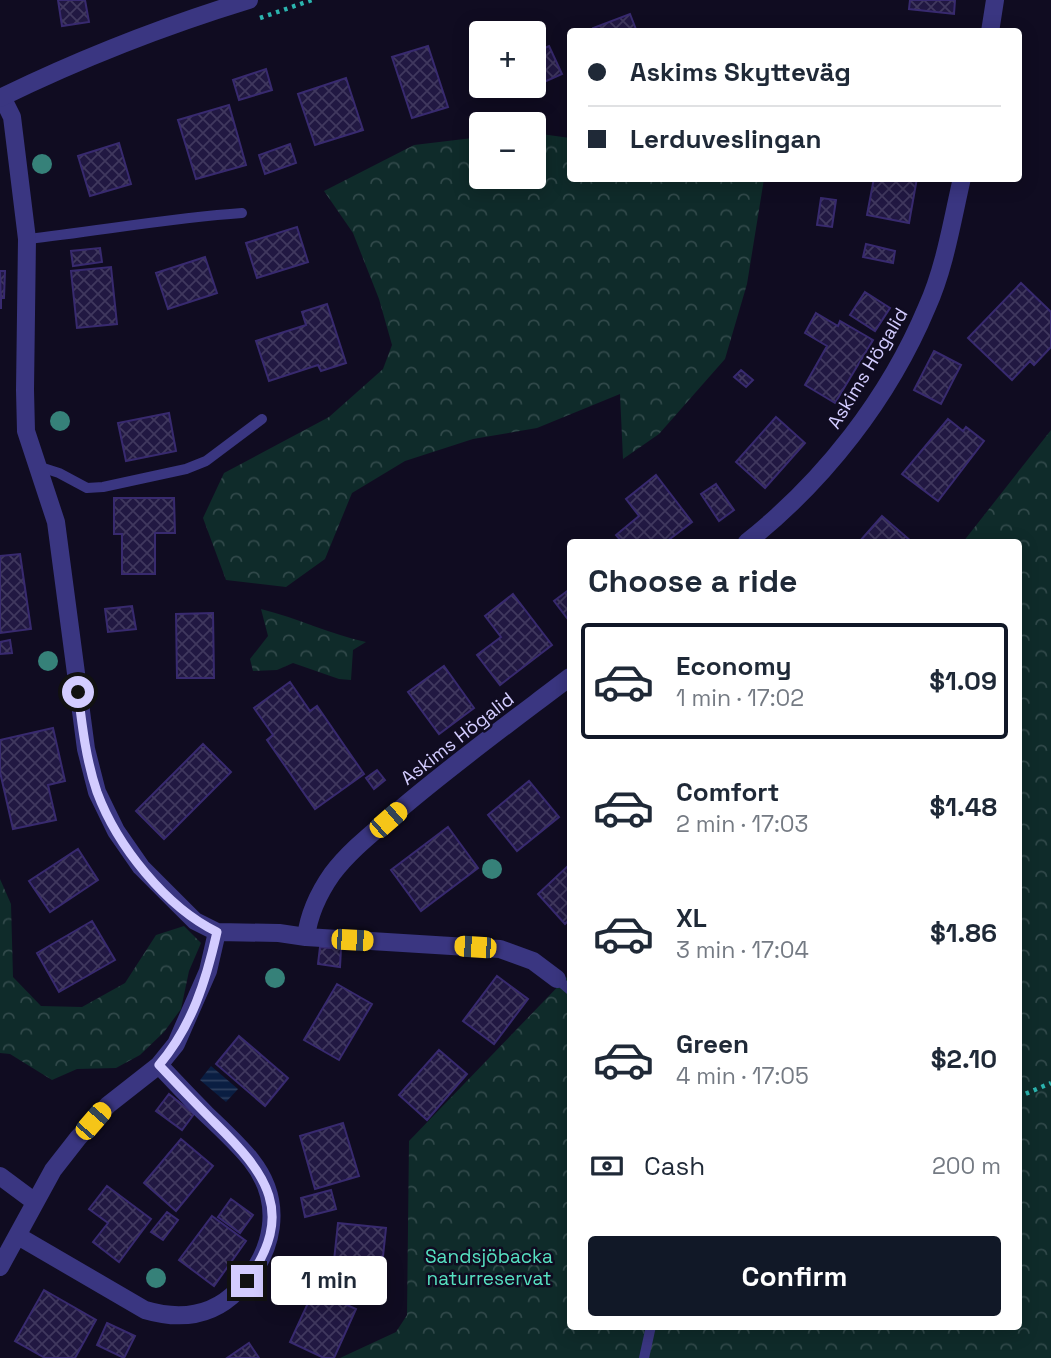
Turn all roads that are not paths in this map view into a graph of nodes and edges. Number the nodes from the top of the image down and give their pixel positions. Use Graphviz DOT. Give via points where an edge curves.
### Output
graph roads {
  1 [pos="249,0"];
  2 [pos="995,0"];
  3 [pos="991,28"];
  4 [pos="1,98"];
  5 [pos="961,182"];
  6 [pos="242,213"];
  7 [pos="27,239"];
  8 [pos="262,419"];
  9 [pos="37,466"];
  10 [pos="751,539"];
  11 [pos="567,679"];
  12 [pos="217,932"];
  13 [pos="306,937"];
  14 [pos="564,985"];
  15 [pos="159,1065"];
  16 [pos="0,1176"];
  17 [pos="35,1202"];
  18 [pos="18,1236"];
  19 [pos="0,1267"];
  20 [pos="650,1330"];
  21 [pos="644,1358"];
  1 -- 4 [label="street" via="82,60"];
  2 -- 3 [label="street"];
  4 -- 7 [label="street" via="12,117"];
  5 -- 10 [label="street, Askims Högalid" via="940,273 887,383 837,456"];
  6 -- 7 [label="lane" via="179,217"];
  7 -- 9 [label="street" via="24,390 26,431"];
  8 -- 9 [label="lane" via="206,461 103,488 87,488"];
  9 -- 12 [label="street" via="58,534 84,738 97,792 141,867 195,921"];
  11 -- 13 [label="street, Askims Högalid" via="418,794 353,852 318,896"];
  12 -- 13 [label="street"];
  12 -- 15 [label="street" via="191,1014"];
  13 -- 14 [label="street" via="500,949 533,961"];
  15 -- 17 [label="street" via="108,1105 54,1170"];
  15 -- 18 [label="street" via="252,1161 269,1194 270,1238 262,1261 247,1281 213,1308 187,1316 166,1316 133,1303"];
  16 -- 17 [label="street"];
  17 -- 18 [label="street"];
  18 -- 19 [label="street"];
  20 -- 21 [label="lane"];
}
